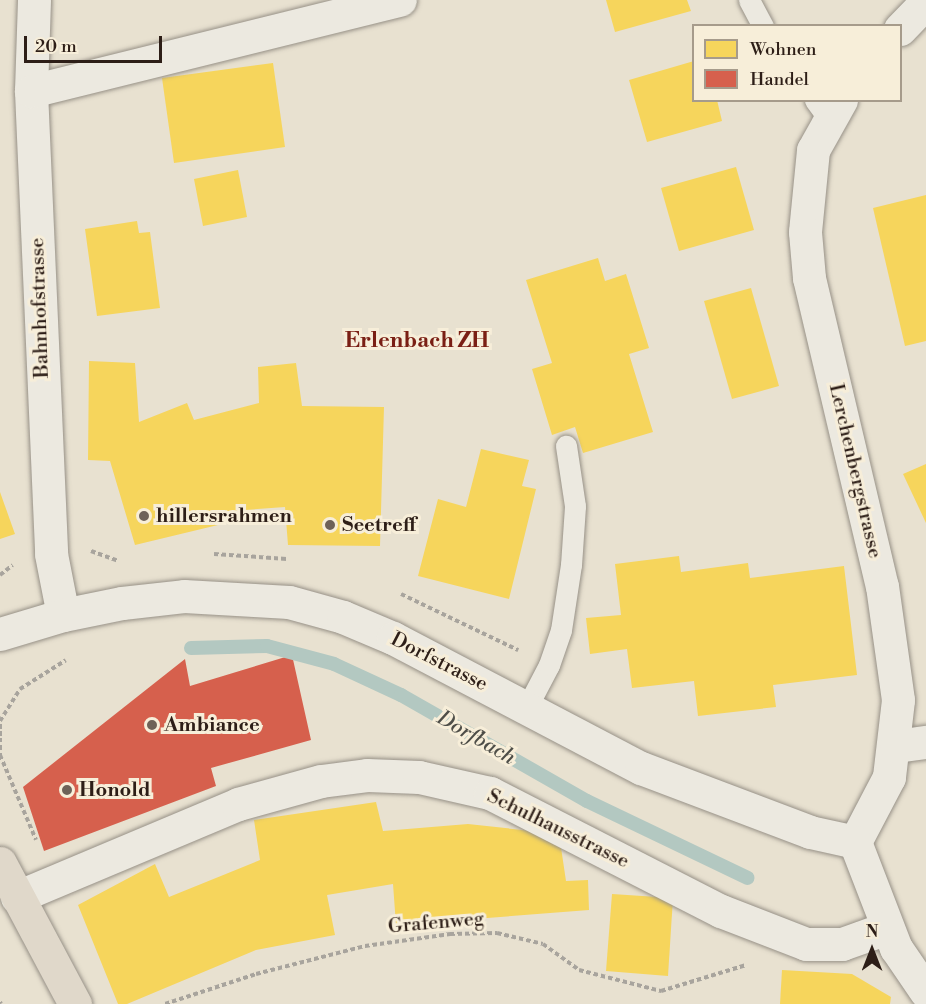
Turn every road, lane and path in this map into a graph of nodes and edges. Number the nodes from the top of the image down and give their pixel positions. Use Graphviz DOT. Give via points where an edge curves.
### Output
graph roads {
  1 [pos="34,0"];
  2 [pos="400,0"];
  3 [pos="749,0"];
  4 [pos="926,2"];
  5 [pos="762,24"];
  6 [pos="902,27"];
  7 [pos="31,91"];
  8 [pos="828,106"];
  9 [pos="566,446"];
  10 [pos="7,567"];
  11 [pos="0,575"];
  12 [pos="63,615"];
  13 [pos="0,634"];
  14 [pos="69,658"];
  15 [pos="528,707"];
  16 [pos="0,737"];
  17 [pos="911,744"];
  18 [pos="7,770"];
  19 [pos="855,842"];
  20 [pos="0,863"];
  21 [pos="17,897"];
  22 [pos="887,928"];
  23 [pos="806,944"];
  24 [pos="926,992"];
  25 [pos="75,1004"];
  26 [pos="165,1004"];
  1 -- 7 [label="street, Bahnhofstrasse"];
  2 -- 7 [label="street"];
  3 -- 5 [label="lane"];
  4 -- 6 [label="street, bridge"];
  7 -- 12 [label="street, Bahnhofstrasse" via="51,554"];
  8 -- 17 [label="street, Lerchenbergstrasse" via="813,150 807,187 809,278 882,586 898,700"];
  9 -- 15 [label="lane" via="575,506 571,565 561,630"];
  10 -- 11 [label="path"];
  12 -- 13 [label="street, Dorfstrasse"];
  12 -- 15 [label="street, Dorfstrasse" via="184,596 289,602 343,617 393,638"];
  14 -- 16 [label="path" via="20,689 0,722"];
  15 -- 19 [label="street, Dorfstrasse" via="641,768 704,795 810,832"];
  16 -- 18 [label="path" via="0,754"];
  17 -- 19 [label="street, Lerchenbergstrasse"];
  19 -- 22 [label="street"];
  20 -- 21 [label="main road"];
  21 -- 23 [label="street, Schulhausstrasse" via="238,804 321,781 368,775 419,777 490,793 722,911"];
  21 -- 25 [label="main road"];
  22 -- 23 [label="street, Schulhausstrasse" via="842,944"];
  22 -- 24 [label="street"];
  23 -- 26 [label="path, Grafenweg" via="661,991 579,970 543,944 497,933 450,934 365,946 256,974"];
}
